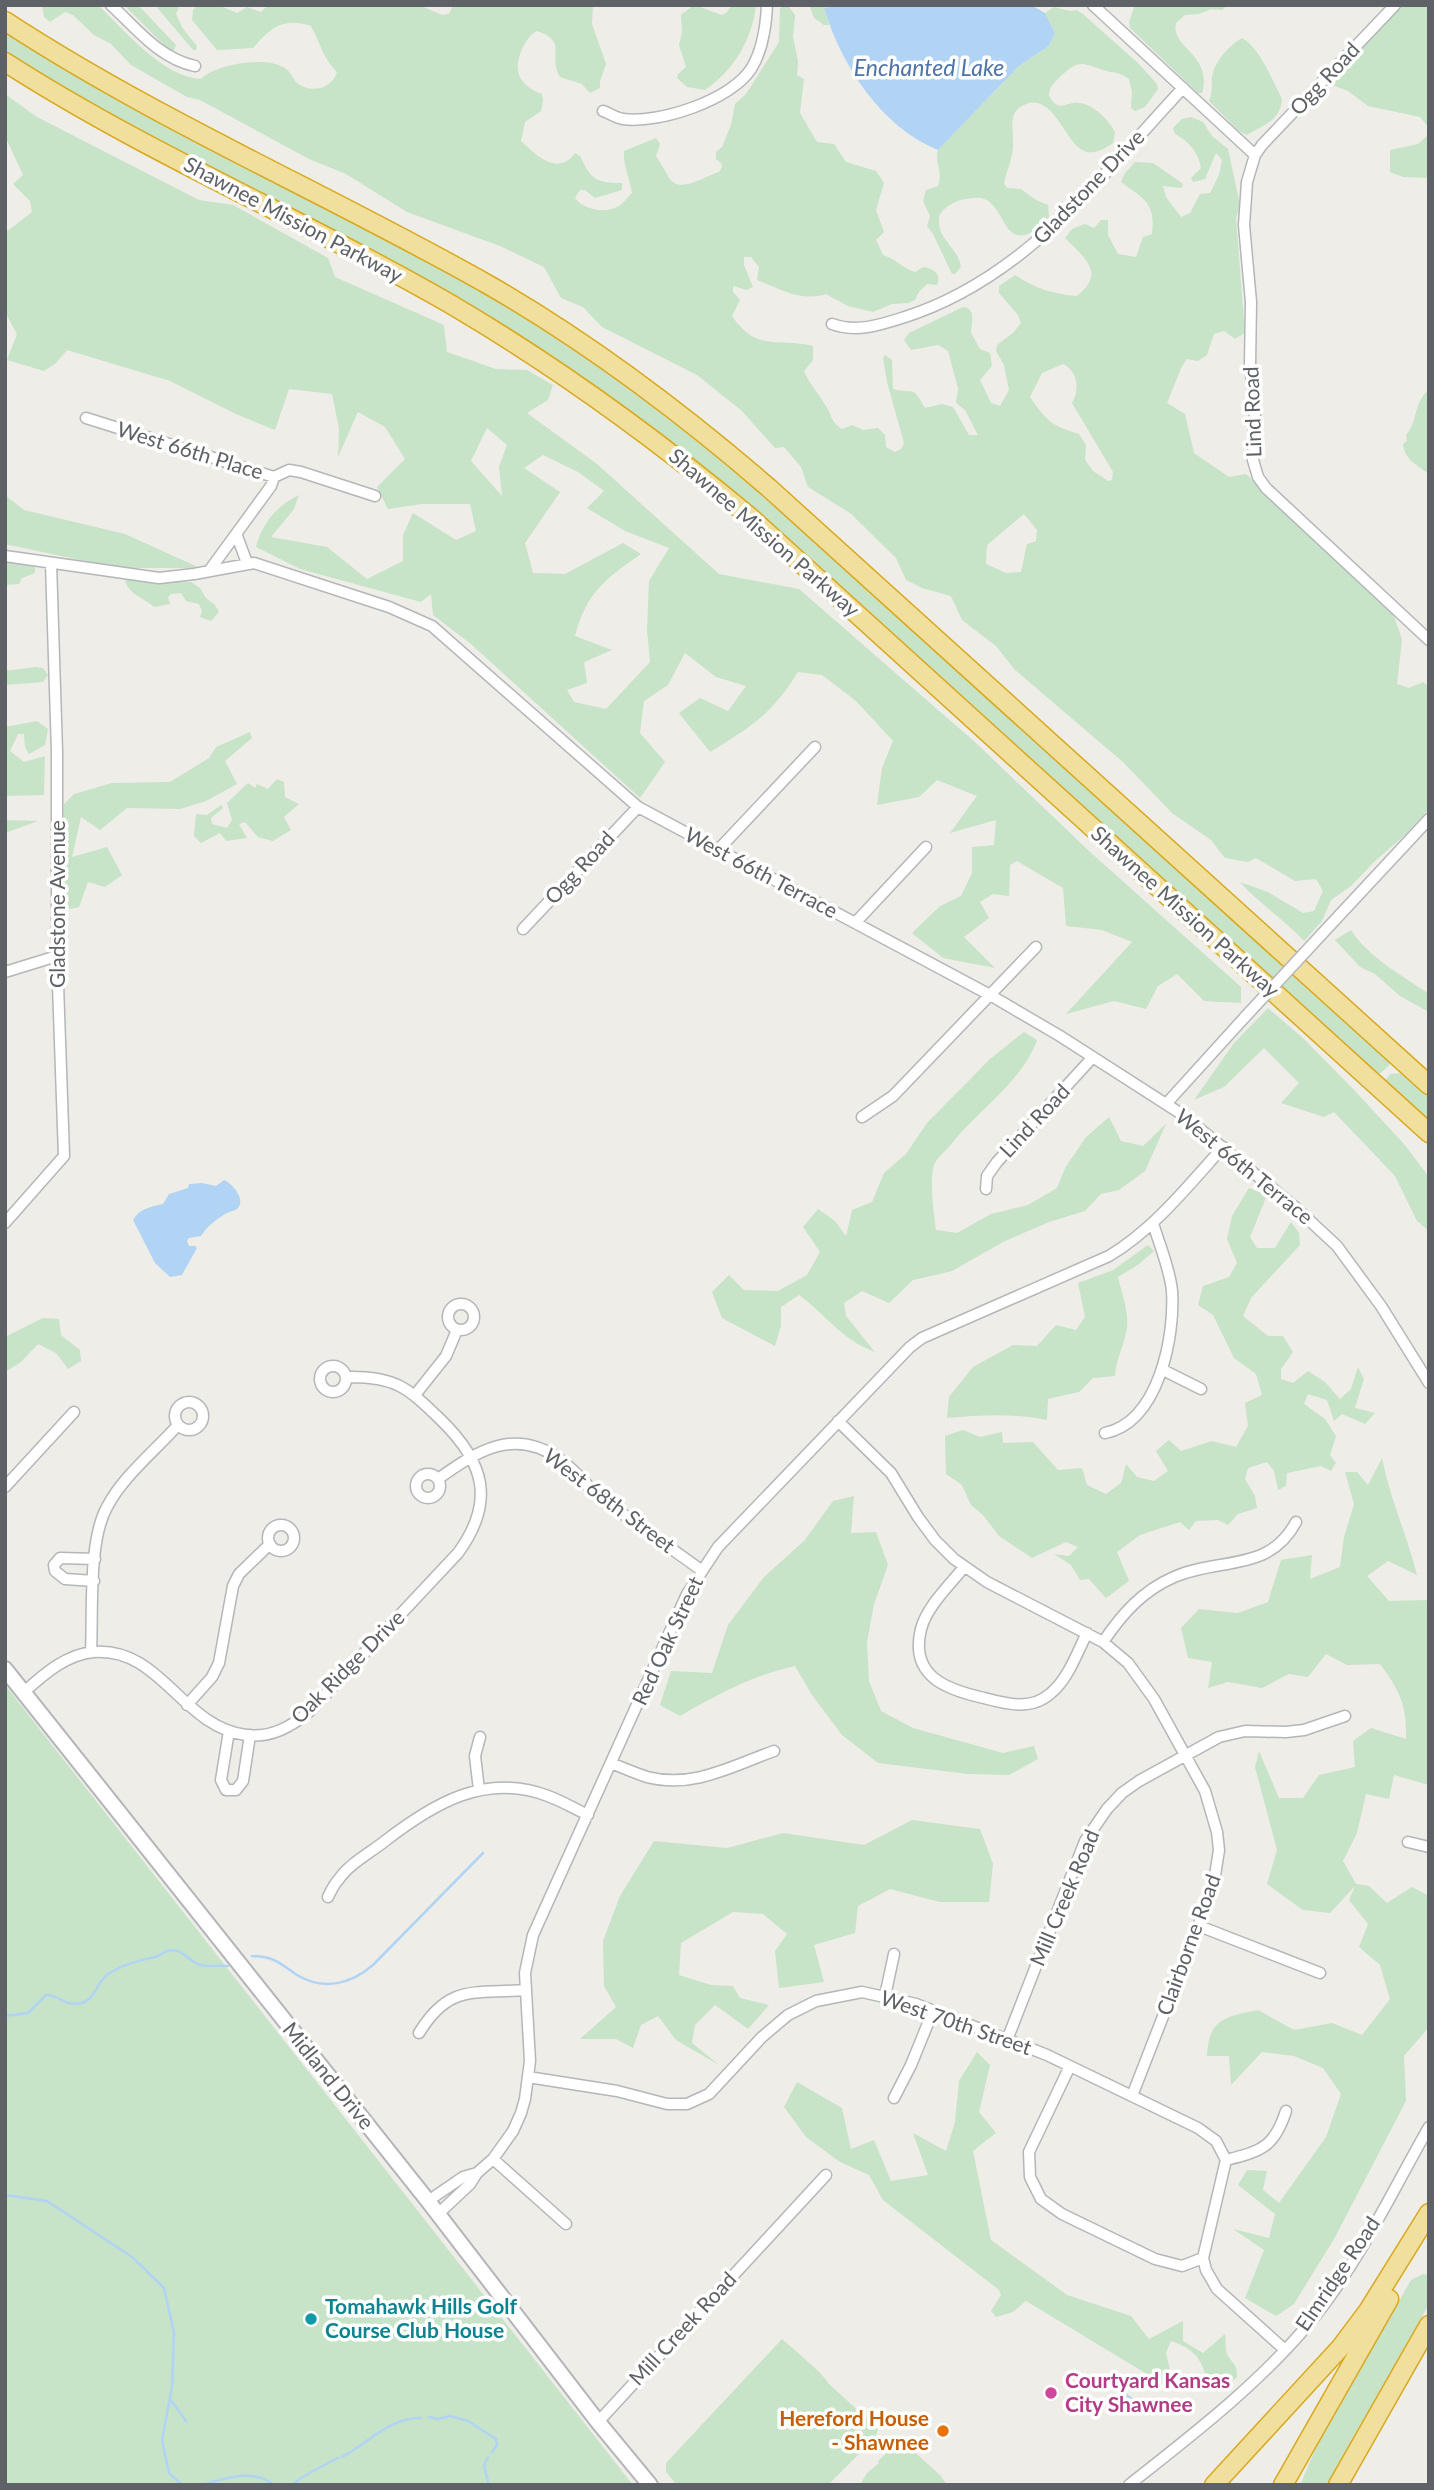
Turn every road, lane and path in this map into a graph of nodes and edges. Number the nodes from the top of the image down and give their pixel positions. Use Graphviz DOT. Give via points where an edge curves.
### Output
graph roads {
  1 [pos="111,5"];
  2 [pos="767,5"];
  3 [pos="1093,5"];
  4 [pos="1395,5"];
  5 [pos="5,21"];
  6 [pos="5,62"];
  7 [pos="195,66"];
  8 [pos="1183,88"];
  9 [pos="603,111"];
  10 [pos="1255,155"];
  11 [pos="832,324"];
  12 [pos="86,418"];
  13 [pos="274,477"];
  14 [pos="375,496"];
  15 [pos="237,536"];
  16 [pos="5,556"];
  17 [pos="51,563"];
  18 [pos="247,563"];
  19 [pos="209,571"];
  20 [pos="1429,640"];
  21 [pos="816,747"];
  22 [pos="638,807"];
  23 [pos="1429,819"];
  24 [pos="926,847"];
  25 [pos="718,850"];
  26 [pos="855,923"];
  27 [pos="523,929"];
  28 [pos="1036,947"];
  29 [pos="57,956"];
  30 [pos="5,972"];
  31 [pos="990,995"];
  32 [pos="1093,1057"];
  33 [pos="1429,1085"];
  34 [pos="1166,1104"];
  35 [pos="862,1117"];
  36 [pos="1429,1133"];
  37 [pos="1223,1147"];
  38 [pos="986,1189"];
  39 [pos="5,1223"];
  40 [pos="1153,1223"];
  41 [pos="457,1329"];
  42 [pos="1163,1370"];
  43 [pos="346,1377"];
  44 [pos="1429,1383"];
  45 [pos="1201,1389"];
  46 [pos="415,1395"];
  47 [pos="74,1412"];
  48 [pos="838,1421"];
  49 [pos="178,1425"];
  50 [pos="1105,1433"];
  51 [pos="472,1455"];
  52 [pos="439,1479"];
  53 [pos="5,1488"];
  54 [pos="1296,1522"];
  55 [pos="270,1544"];
  56 [pos="94,1559"];
  57 [pos="964,1567"];
  58 [pos="701,1570"];
  59 [pos="94,1581"];
  60 [pos="1087,1633"];
  61 [pos="1103,1642"];
  62 [pos="91,1652"];
  63 [pos="5,1668"];
  64 [pos="24,1692"];
  65 [pos="187,1705"];
  66 [pos="1345,1716"];
  67 [pos="229,1731"];
  68 [pos="250,1735"];
  69 [pos="480,1737"];
  70 [pos="774,1751"];
  71 [pos="1185,1755"];
  72 [pos="611,1763"];
  73 [pos="479,1790"];
  74 [pos="588,1815"];
  75 [pos="1408,1842"];
  76 [pos="1429,1847"];
  77 [pos="328,1898"];
  78 [pos="1199,1926"];
  79 [pos="894,1954"];
  80 [pos="1320,1973"];
  81 [pos="525,1990"];
  82 [pos="885,1996"];
  83 [pos="933,2011"];
  84 [pos="419,2033"];
  85 [pos="1007,2039"];
  86 [pos="1070,2066"];
  87 [pos="528,2077"];
  88 [pos="1132,2095"];
  89 [pos="894,2098"];
  90 [pos="1286,2111"];
  91 [pos="1429,2127"];
  92 [pos="493,2159"];
  93 [pos="1226,2160"];
  94 [pos="477,2173"];
  95 [pos="826,2175"];
  96 [pos="428,2201"];
  97 [pos="1429,2213"];
  98 [pos="438,2214"];
  99 [pos="566,2224"];
  100 [pos="1429,2227"];
  101 [pos="1203,2258"];
  102 [pos="1429,2325"];
  103 [pos="1285,2350"];
  104 [pos="598,2422"];
  105 [pos="650,2485"];
  106 [pos="1129,2485"];
  107 [pos="1214,2485"];
  108 [pos="1283,2485"];
  109 [pos="1338,2485"];
  1 -- 7 [label="street" via="165,56"];
  2 -- 9 [label="street" via="757,58 745,77 723,96 648,118 622,119"];
  3 -- 8 [label="street"];
  4 -- 10 [label="street, Ogg Road"];
  5 -- 33 [label="highway, Shawnee Mission Parkway" via="85,70 488,285 585,345 663,401 769,488"];
  6 -- 36 [label="highway, Shawnee Mission Parkway" via="81,108 450,304 624,416 750,517"];
  8 -- 10 [label="street"];
  8 -- 11 [label="street, Gladstone Drive" via="1054,227 1003,269 957,297 912,315 858,329"];
  10 -- 20 [label="street, Lind Road" via="1247,181 1244,225 1251,302 1255,470 1266,488"];
  12 -- 13 [label="street, West 66th Place"];
  13 -- 14 [label="street, West 66th Place" via="289,470 301,472"];
  13 -- 15 [label="street"];
  15 -- 18 [label="street"];
  15 -- 19 [label="street"];
  16 -- 17 [label="street, West 66th Terrace"];
  17 -- 19 [label="street, West 66th Terrace" via="159,578"];
  17 -- 29 [label="street, Gladstone Avenue"];
  18 -- 19 [label="street, West 66th Terrace"];
  18 -- 22 [label="street, West 66th Terrace" via="389,607 432,626"];
  21 -- 25 [label="street"];
  22 -- 25 [label="street, West 66th Terrace"];
  22 -- 27 [label="street, Ogg Road"];
  23 -- 34 [label="street, bridge"];
  24 -- 26 [label="street"];
  25 -- 26 [label="street, West 66th Terrace"];
  26 -- 31 [label="street, West 66th Terrace"];
  28 -- 31 [label="street"];
  29 -- 30 [label="street"];
  29 -- 39 [label="street, Gladstone Avenue" via="64,1156"];
  31 -- 32 [label="street, West 66th Terrace"];
  31 -- 35 [label="street" via="893,1096"];
  32 -- 34 [label="street, West 66th Terrace"];
  32 -- 38 [label="street, Lind Road" via="997,1161 987,1176"];
  34 -- 37 [label="street, West 66th Terrace"];
  37 -- 40 [label="street, Red Oak Street"];
  37 -- 44 [label="street, West 66th Terrace" via="1337,1247"];
  40 -- 42 [label="street" via="1172,1287 1173,1319"];
  40 -- 48 [label="street, Red Oak Street" via="1109,1256 922,1338"];
  41 -- 46 [label="street" via="446,1356"];
  42 -- 45 [label="street"];
  42 -- 50 [label="street" via="1141,1408 1127,1422"];
  43 -- 46 [label="street, Oak Ridge Drive" via="385,1380"];
  46 -- 51 [label="street, Oak Ridge Drive"];
  47 -- 53 [label="street"];
  48 -- 57 [label="street, Clairborne Road" via="891,1473 935,1540"];
  48 -- 58 [label="street, Red Oak Street"];
  49 -- 56 [label="street" via="107,1506"];
  51 -- 52 [label="street, West 68th Street"];
  51 -- 58 [label="street, West 68th Street" via="505,1444 541,1448"];
  51 -- 68 [label="street, Oak Ridge Drive" via="481,1482 480,1513 458,1553 310,1712 284,1729"];
  54 -- 61 [label="street" via="1282,1541 1260,1556 1194,1570 1160,1584 1126,1610"];
  55 -- 65 [label="street" via="239,1574 219,1663"];
  56 -- 59 [label="street"];
  56 -- 59 [label="street" via="67,1556 54,1565 65,1579"];
  57 -- 60 [label="street, Clairborne Road"];
  57 -- 60 [label="street" via="921,1629 921,1656 944,1687 1012,1705 1041,1700 1060,1684"];
  58 -- 72 [label="street, Red Oak Street"];
  59 -- 62 [label="street"];
  60 -- 61 [label="street, Clairborne Road"];
  61 -- 71 [label="street, Clairborne Road" via="1144,1682"];
  62 -- 64 [label="street" via="61,1664"];
  62 -- 65 [label="street, Oak Ridge Drive" via="134,1660 163,1680"];
  63 -- 64 [label="main road, Midland Drive"];
  64 -- 96 [label="main road, Midland Drive"];
  65 -- 67 [label="street, Oak Ridge Drive"];
  66 -- 71 [label="street, Mill Creek Road" via="1304,1730 1236,1732"];
  67 -- 68 [label="street, Oak Ridge Drive"];
  67 -- 68 [label="street" via="221,1780 226,1790 236,1790 243,1781"];
  69 -- 73 [label="street" via="475,1756"];
  70 -- 72 [label="street" via="721,1772 682,1780 647,1776"];
  71 -- 78 [label="street, Clairborne Road" via="1205,1791 1217,1832 1217,1870"];
  71 -- 85 [label="street, Mill Creek Road" via="1122,1793 1085,1841"];
  72 -- 74 [label="street, Red Oak Street"];
  73 -- 74 [label="street" via="517,1789 546,1795"];
  73 -- 77 [label="street" via="459,1795 406,1824 340,1877"];
  74 -- 81 [label="street, Red Oak Street" via="533,1935"];
  75 -- 76 [label="street"];
  78 -- 80 [label="street"];
  78 -- 88 [label="street, Clairborne Road"];
  79 -- 82 [label="street"];
  81 -- 84 [label="street" via="458,1995 430,2015"];
  81 -- 87 [label="street, Red Oak Street"];
  82 -- 83 [label="street, West 70th Street"];
  82 -- 87 [label="street, West 70th Street" via="847,1993 805,2006 775,2025 709,2094 687,2104 667,2105 617,2091"];
  83 -- 85 [label="street, West 70th Street"];
  83 -- 89 [label="street"];
  85 -- 86 [label="street, West 70th Street"];
  86 -- 88 [label="street, West 70th Street"];
  86 -- 101 [label="street" via="1030,2152 1030,2177 1041,2199 1155,2259 1182,2266"];
  87 -- 92 [label="street, Red Oak Street" via="521,2113"];
  88 -- 93 [label="street, West 70th Street" via="1209,2134"];
  90 -- 93 [label="street" via="1269,2145"];
  91 -- 103 [label="street, Elmridge Road" via="1342,2277"];
  92 -- 94 [label="street, Red Oak Street"];
  92 -- 99 [label="street"];
  93 -- 101 [label="street"];
  94 -- 96 [label="street, Red Oak Street"];
  94 -- 98 [label="street"];
  95 -- 104 [label="street, Mill Creek Road"];
  96 -- 98 [label="main road, Midland Drive"];
  97 -- 107 [label="highway" via="1341,2347"];
  98 -- 104 [label="main road, Midland Drive"];
  100 -- 108 [label="highway"];
  101 -- 103 [label="street" via="1217,2289"];
  102 -- 109 [label="highway"];
  103 -- 106 [label="street, Elmridge Road" via="1244,2392"];
  104 -- 105 [label="main road, Midland Drive"];
}
